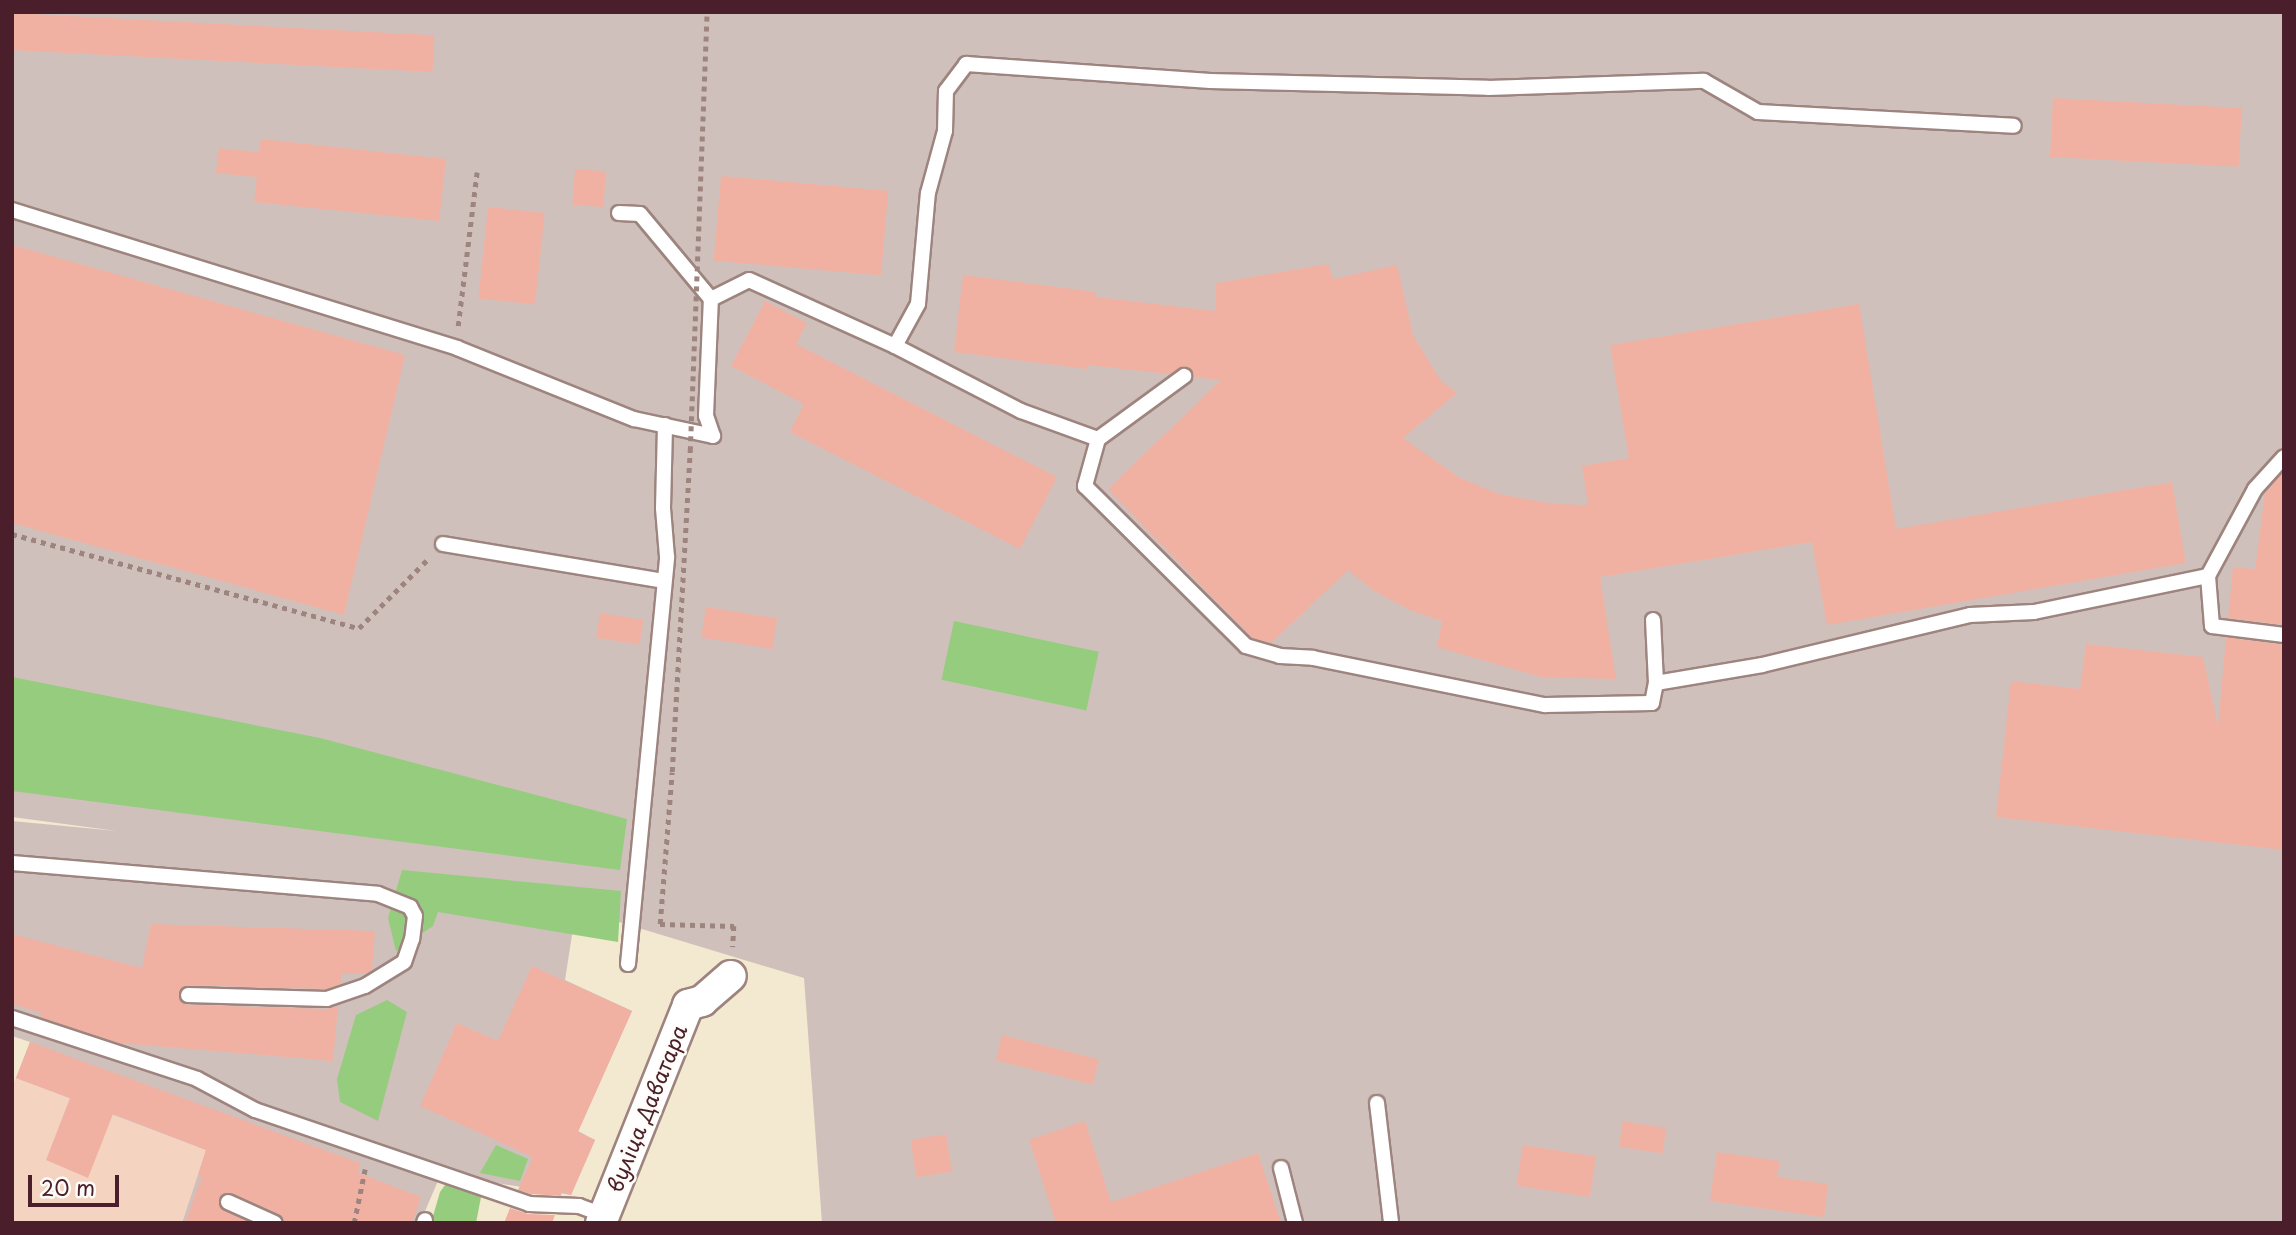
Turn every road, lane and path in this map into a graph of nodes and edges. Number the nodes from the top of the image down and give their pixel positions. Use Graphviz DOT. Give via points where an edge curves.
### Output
graph roads {
  1 [pos="707,12"];
  2 [pos="2014,126"];
  3 [pos="477,172"];
  4 [pos="12,210"];
  5 [pos="619,213"];
  6 [pos="711,299"];
  7 [pos="895,346"];
  8 [pos="457,348"];
  9 [pos="1184,376"];
  10 [pos="665,425"];
  11 [pos="1098,439"];
  12 [pos="2284,457"];
  13 [pos="12,534"];
  14 [pos="443,544"];
  15 [pos="2208,576"];
  16 [pos="664,581"];
  17 [pos="1653,620"];
  18 [pos="2284,635"];
  19 [pos="1656,683"];
  20 [pos="12,863"];
  21 [pos="628,964"];
  22 [pos="732,976"];
  23 [pos="188,995"];
  24 [pos="12,1018"];
  25 [pos="1377,1103"];
  26 [pos="369,1149"];
  27 [pos="1281,1168"];
  28 [pos="228,1202"];
  29 [pos="602,1219"];
  30 [pos="275,1223"];
  31 [pos="354,1223"];
  32 [pos="1295,1223"];
  33 [pos="1391,1223"];
  1 -- 22 [label="path, bridge" via="690,465 660,924 734,926"];
  2 -- 7 [label="lane" via="1758,112 1704,81 1488,88 1210,80 966,64 946,91 945,131 928,193 918,304"];
  3 -- 8 [label="path"];
  4 -- 8 [label="lane"];
  5 -- 6 [label="lane" via="640,214"];
  6 -- 7 [label="lane" via="749,280"];
  6 -- 10 [label="lane" via="706,416 713,436"];
  7 -- 11 [label="lane" via="1021,411"];
  8 -- 10 [label="lane" via="634,419"];
  9 -- 11 [label="lane"];
  10 -- 16 [label="lane"];
  11 -- 19 [label="lane" via="1084,486 1246,646 1545,705 1652,703"];
  12 -- 15 [label="lane" via="2255,489"];
  13 -- 14 [label="path" via="359,628"];
  14 -- 16 [label="lane"];
  15 -- 18 [label="lane" via="2212,626"];
  15 -- 19 [label="lane" via="2034,612 1970,615 1762,665"];
  16 -- 21 [label="lane"];
  17 -- 19 [label="lane"];
  20 -- 23 [label="lane" via="378,894 410,907 415,916 404,962 340,995 327,999"];
  22 -- 29 [label="street, вуліца Даватара" via="702,1001 688,1005"];
  24 -- 26 [label="lane" via="197,1079 255,1110"];
  25 -- 33 [label="lane"];
  26 -- 29 [label="lane" via="529,1204 579,1206"];
  26 -- 31 [label="path"];
  27 -- 32 [label="lane"];
  28 -- 30 [label="lane"];
}
